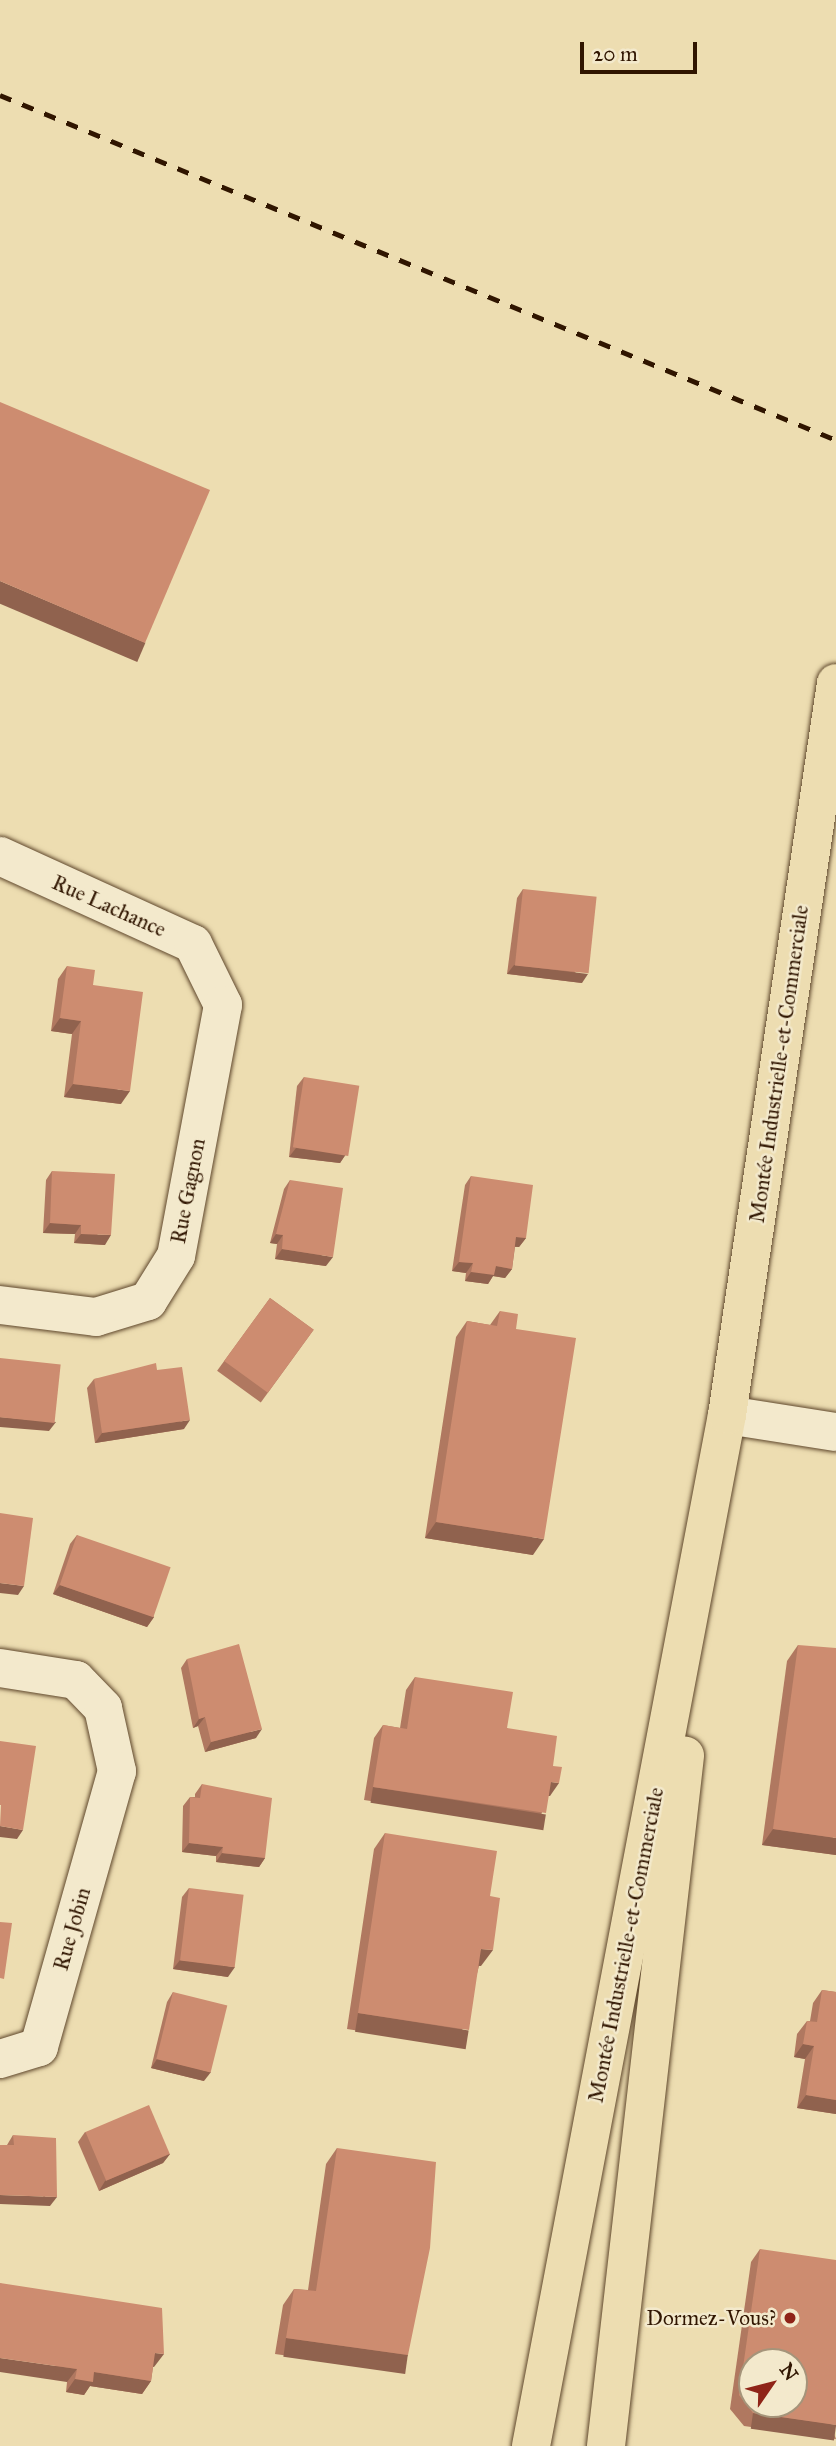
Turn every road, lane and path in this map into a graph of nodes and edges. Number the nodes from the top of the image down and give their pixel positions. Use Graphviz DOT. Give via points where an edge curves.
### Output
graph roads {
  1 [pos="836,683"];
  2 [pos="0,856"];
  3 [pos="209,967"];
  4 [pos="0,1305"];
  5 [pos="724,1430"];
  6 [pos="836,1432"];
  7 [pos="0,1668"];
  8 [pos="0,2059"];
  9 [pos="531,2446"];
  10 [pos="606,2446"];
  1 -- 5 [label="main road, Montée Industrielle-et-Commerciale"];
  2 -- 3 [label="street, Rue Lachance" via="192,944"];
  3 -- 4 [label="street, Rue Gagnon" via="223,1005 176,1256 148,1301 96,1317"];
  5 -- 6 [label="street"];
  5 -- 9 [label="main road, Montée Industrielle-et-Commerciale"];
  5 -- 10 [label="main road, Montée Industrielle-et-Commerciale"];
  7 -- 8 [label="street, Rue Jobin" via="76,1680 103,1708 117,1771 39,2048"];
}
